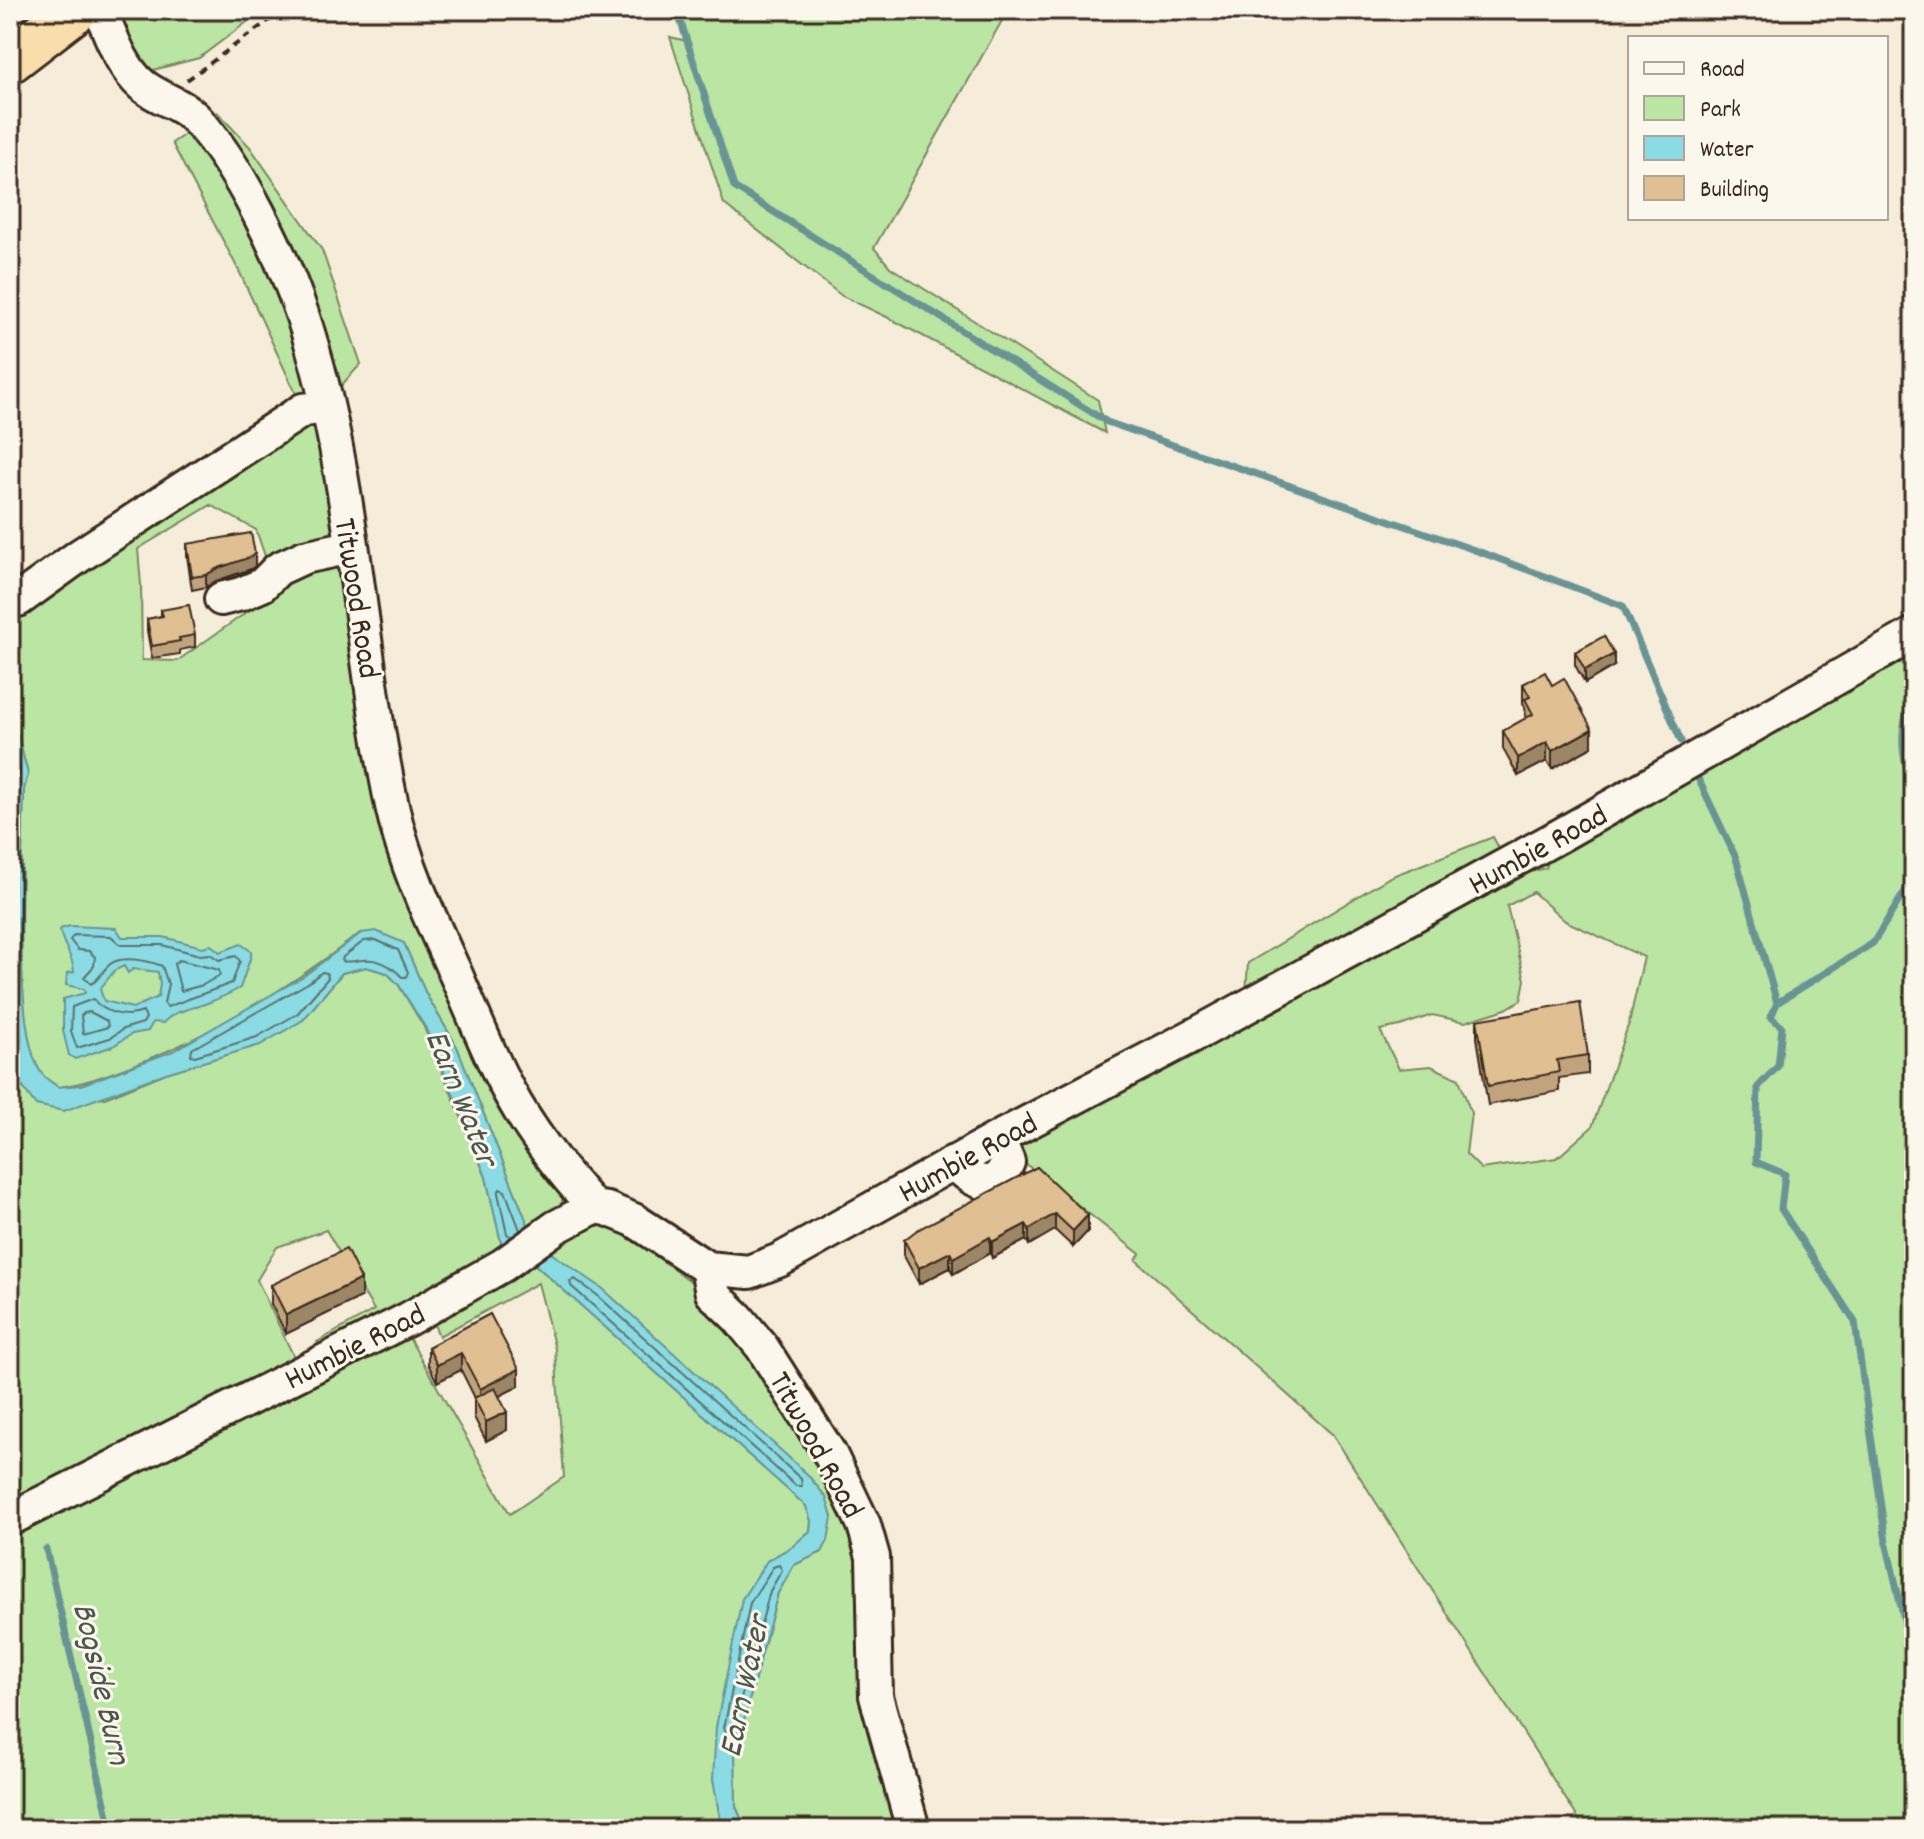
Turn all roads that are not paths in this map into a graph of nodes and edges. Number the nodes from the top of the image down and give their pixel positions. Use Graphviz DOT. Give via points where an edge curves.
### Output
graph roads {
  1 [pos="75,10"];
  2 [pos="100,10"];
  3 [pos="10,60"];
  4 [pos="327,407"];
  5 [pos="351,547"];
  6 [pos="221,599"];
  7 [pos="18,600"];
  8 [pos="1914,634"];
  9 [pos="594,1207"];
  10 [pos="707,1268"];
  11 [pos="10,1519"];
  12 [pos="913,1829"];
  1 -- 3 [label="highway"];
  2 -- 4 [label="street, Titwood Road" via="128,68 143,86 198,120 225,157 301,313"];
  4 -- 5 [label="street, Titwood Road"];
  4 -- 7 [label="street" via="303,410"];
  5 -- 6 [label="street" via="304,557 278,569 262,585"];
  5 -- 9 [label="street, Titwood Road" via="401,841 507,1089 536,1136"];
  8 -- 10 [label="street, Humbie Road" via="1518,859 780,1260 749,1272"];
  9 -- 10 [label="street, Humbie Road" via="634,1220"];
  9 -- 11 [label="street, Humbie Road" via="408,1319"];
  10 -- 12 [label="street, Titwood Road" via="712,1293 762,1347 830,1454 864,1525 873,1557 876,1696"];
}
